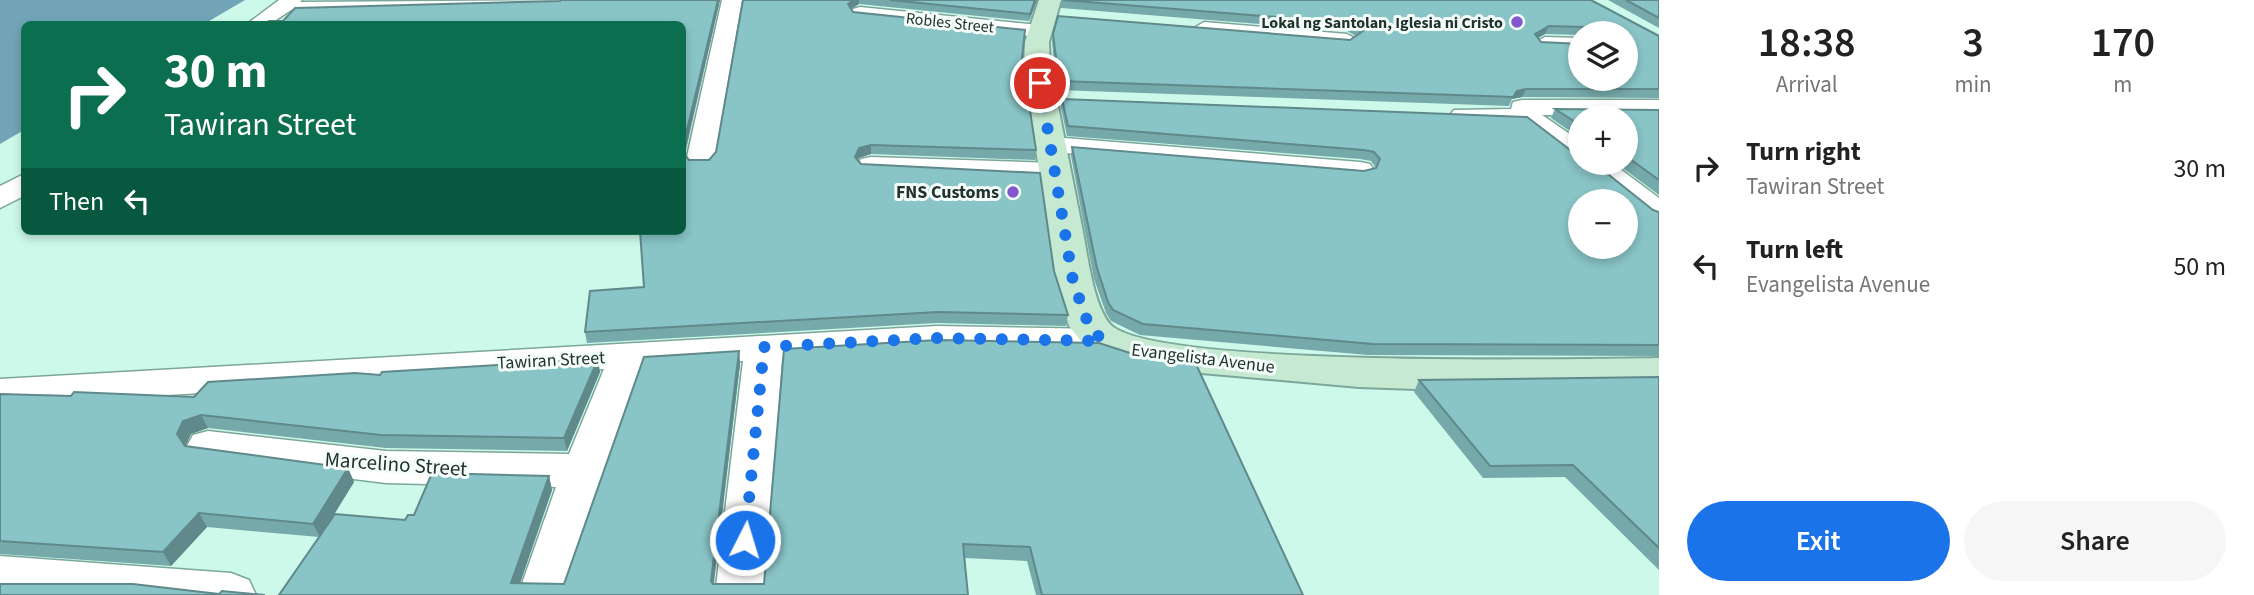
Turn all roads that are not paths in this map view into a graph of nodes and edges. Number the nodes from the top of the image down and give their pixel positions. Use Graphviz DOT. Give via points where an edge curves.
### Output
graph roads {
  1 [pos="561,0"];
  2 [pos="732,0"];
  3 [pos="296,4"];
  4 [pos="860,13"];
  5 [pos="1051,16"];
  6 [pos="263,21"];
  7 [pos="1182,26"];
  8 [pos="1347,40"];
  9 [pos="1545,43"];
  10 [pos="1568,44"];
  11 [pos="1659,108"];
  12 [pos="1433,115"];
  13 [pos="1530,117"];
  14 [pos="695,122"];
  15 [pos="1568,144"];
  16 [pos="1054,159"];
  17 [pos="700,161"];
  18 [pos="871,165"];
  19 [pos="1360,170"];
  20 [pos="1610,175"];
  21 [pos="21,185"];
  22 [pos="0,199"];
  23 [pos="1659,212"];
  24 [pos="1103,341"];
  25 [pos="764,347"];
  26 [pos="629,356"];
  27 [pos="1659,372"];
  28 [pos="0,392"];
  29 [pos="208,446"];
  30 [pos="584,471"];
  31 [pos="0,577"];
  32 [pos="231,595"];
  33 [pos="543,595"];
  34 [pos="740,595"];
  1 -- 3 [label="street"];
  2 -- 14 [label="street"];
  3 -- 6 [label="street"];
  4 -- 5 [label="street, Robles Street"];
  5 -- 16 [label="street" via="1037,66 1057,99"];
  7 -- 8 [label="street"];
  9 -- 10 [label="street"];
  11 -- 13 [label="street" via="1522,107"];
  12 -- 13 [label="street"];
  13 -- 15 [label="street"];
  14 -- 17 [label="street"];
  16 -- 18 [label="street"];
  16 -- 19 [label="street"];
  16 -- 24 [label="street" via="1073,281 1089,326"];
  20 -- 23 [label="street"];
  21 -- 22 [label="street"];
  24 -- 25 [label="street, Tawiran Street" via="937,338"];
  24 -- 27 [label="street, Evangelista Avenue" via="1127,350 1190,359 1345,372 1444,376"];
  25 -- 26 [label="street, Tawiran Street"];
  25 -- 34 [label="street"];
  26 -- 28 [label="street, Tawiran Street"];
  26 -- 30 [label="street"];
  29 -- 30 [label="street, Marcelino Street" via="386,467"];
  30 -- 33 [label="street"];
  31 -- 32 [label="street"];
}
